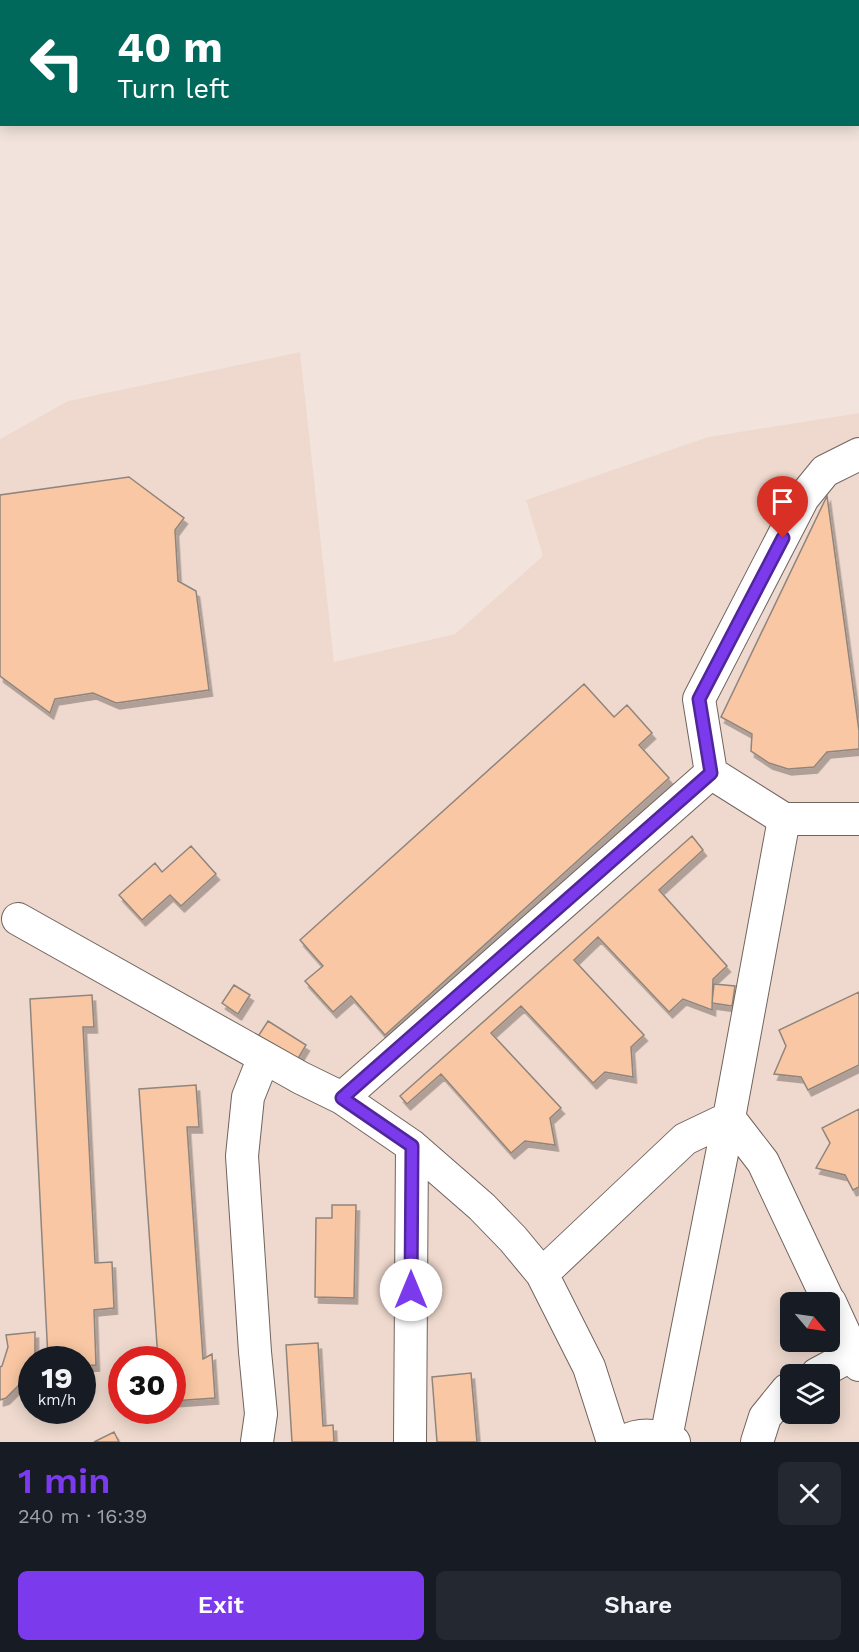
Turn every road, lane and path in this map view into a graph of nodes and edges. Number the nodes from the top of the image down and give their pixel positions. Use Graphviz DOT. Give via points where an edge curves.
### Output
graph roads {
  1 [pos="859,454"];
  2 [pos="711,773"];
  3 [pos="784,819"];
  4 [pos="859,819"];
  5 [pos="18,919"];
  6 [pos="264,1057"];
  7 [pos="342,1098"];
  8 [pos="729,1119"];
  9 [pos="412,1146"];
  10 [pos="542,1274"];
  11 [pos="825,1292"];
  12 [pos="840,1323"];
  13 [pos="857,1360"];
  14 [pos="840,1366"];
  15 [pos="780,1400"];
  16 [pos="670,1440"];
  17 [pos="257,1442"];
  18 [pos="410,1442"];
  19 [pos="614,1442"];
  20 [pos="623,1442"];
  21 [pos="757,1442"];
  1 -- 2 [label="street" via="825,471 804,498 699,699"];
  2 -- 3 [label="street"];
  2 -- 7 [label="street"];
  3 -- 4 [label="street"];
  3 -- 8 [label="street"];
  5 -- 6 [label="street"];
  6 -- 7 [label="street"];
  6 -- 17 [label="street" via="248,1097 242,1156 261,1414"];
  7 -- 9 [label="street"];
  8 -- 10 [label="street" via="685,1139"];
  8 -- 11 [label="street" via="763,1162"];
  8 -- 16 [label="street"];
  9 -- 10 [label="street" via="482,1207"];
  9 -- 18 [label="street"];
  10 -- 19 [label="street" via="590,1367"];
  12 -- 13 [label="street"];
  13 -- 14 [label="street"];
  15 -- 21 [label="street" via="765,1417"];
  16 -- 20 [label="street" via="648,1435"];
}
